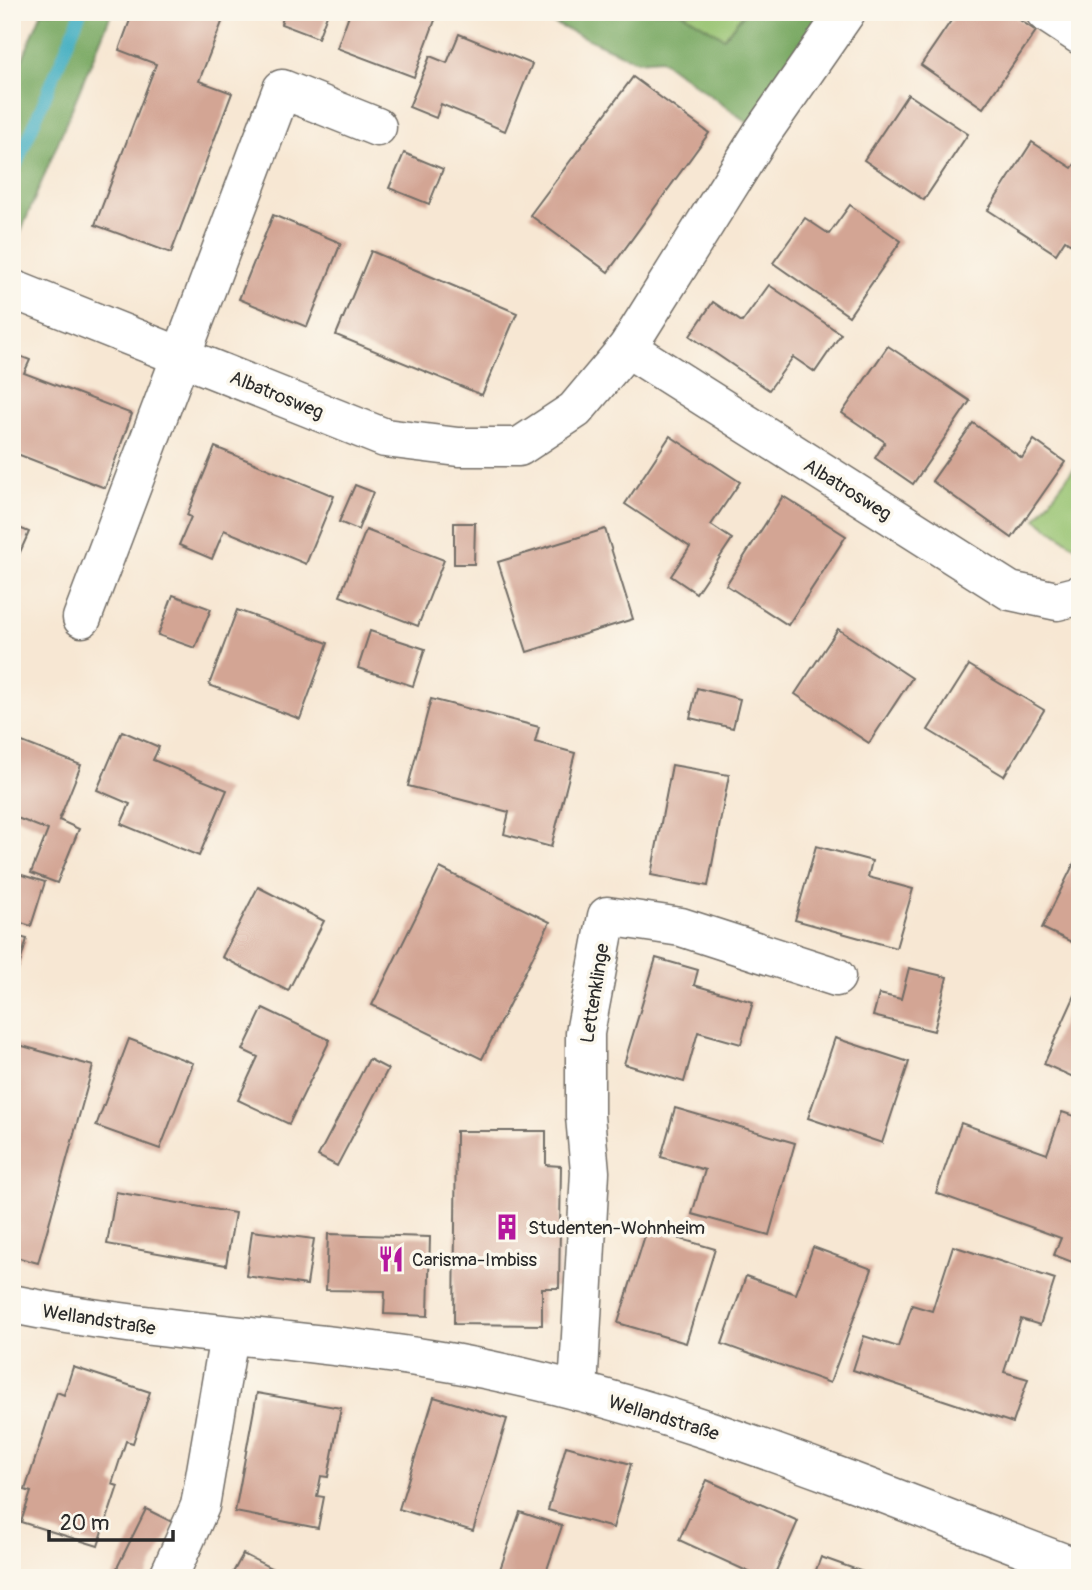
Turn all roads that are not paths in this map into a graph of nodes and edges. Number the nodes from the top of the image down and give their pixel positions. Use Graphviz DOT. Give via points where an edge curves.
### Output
graph roads {
  1 [pos="846,12"];
  2 [pos="1045,12"];
  3 [pos="1080,35"];
  4 [pos="377,127"];
  5 [pos="12,289"];
  6 [pos="628,348"];
  7 [pos="180,354"];
  8 [pos="1080,595"];
  9 [pos="82,618"];
  10 [pos="836,977"];
  11 [pos="12,1304"];
  12 [pos="229,1336"];
  13 [pos="578,1391"];
  14 [pos="1080,1569"];
  15 [pos="168,1578"];
  1 -- 6 [label="street, Albatrosweg" via="762,133"];
  2 -- 3 [label="street"];
  4 -- 7 [label="street" via="282,89"];
  5 -- 7 [label="street, Albatrosweg"];
  6 -- 7 [label="street, Albatrosweg" via="575,410 519,446 458,447 385,438"];
  6 -- 8 [label="street, Albatrosweg" via="1010,591 1057,601"];
  7 -- 9 [label="street"];
  10 -- 13 [label="street, Lettenklinge" via="681,927 607,916 585,1033 590,1172"];
  11 -- 12 [label="street, Wellandstraße"];
  12 -- 13 [label="street, Wellandstraße" via="453,1363"];
  12 -- 15 [label="street" via="200,1506"];
  13 -- 14 [label="street, Wellandstraße" via="750,1442"];
}
